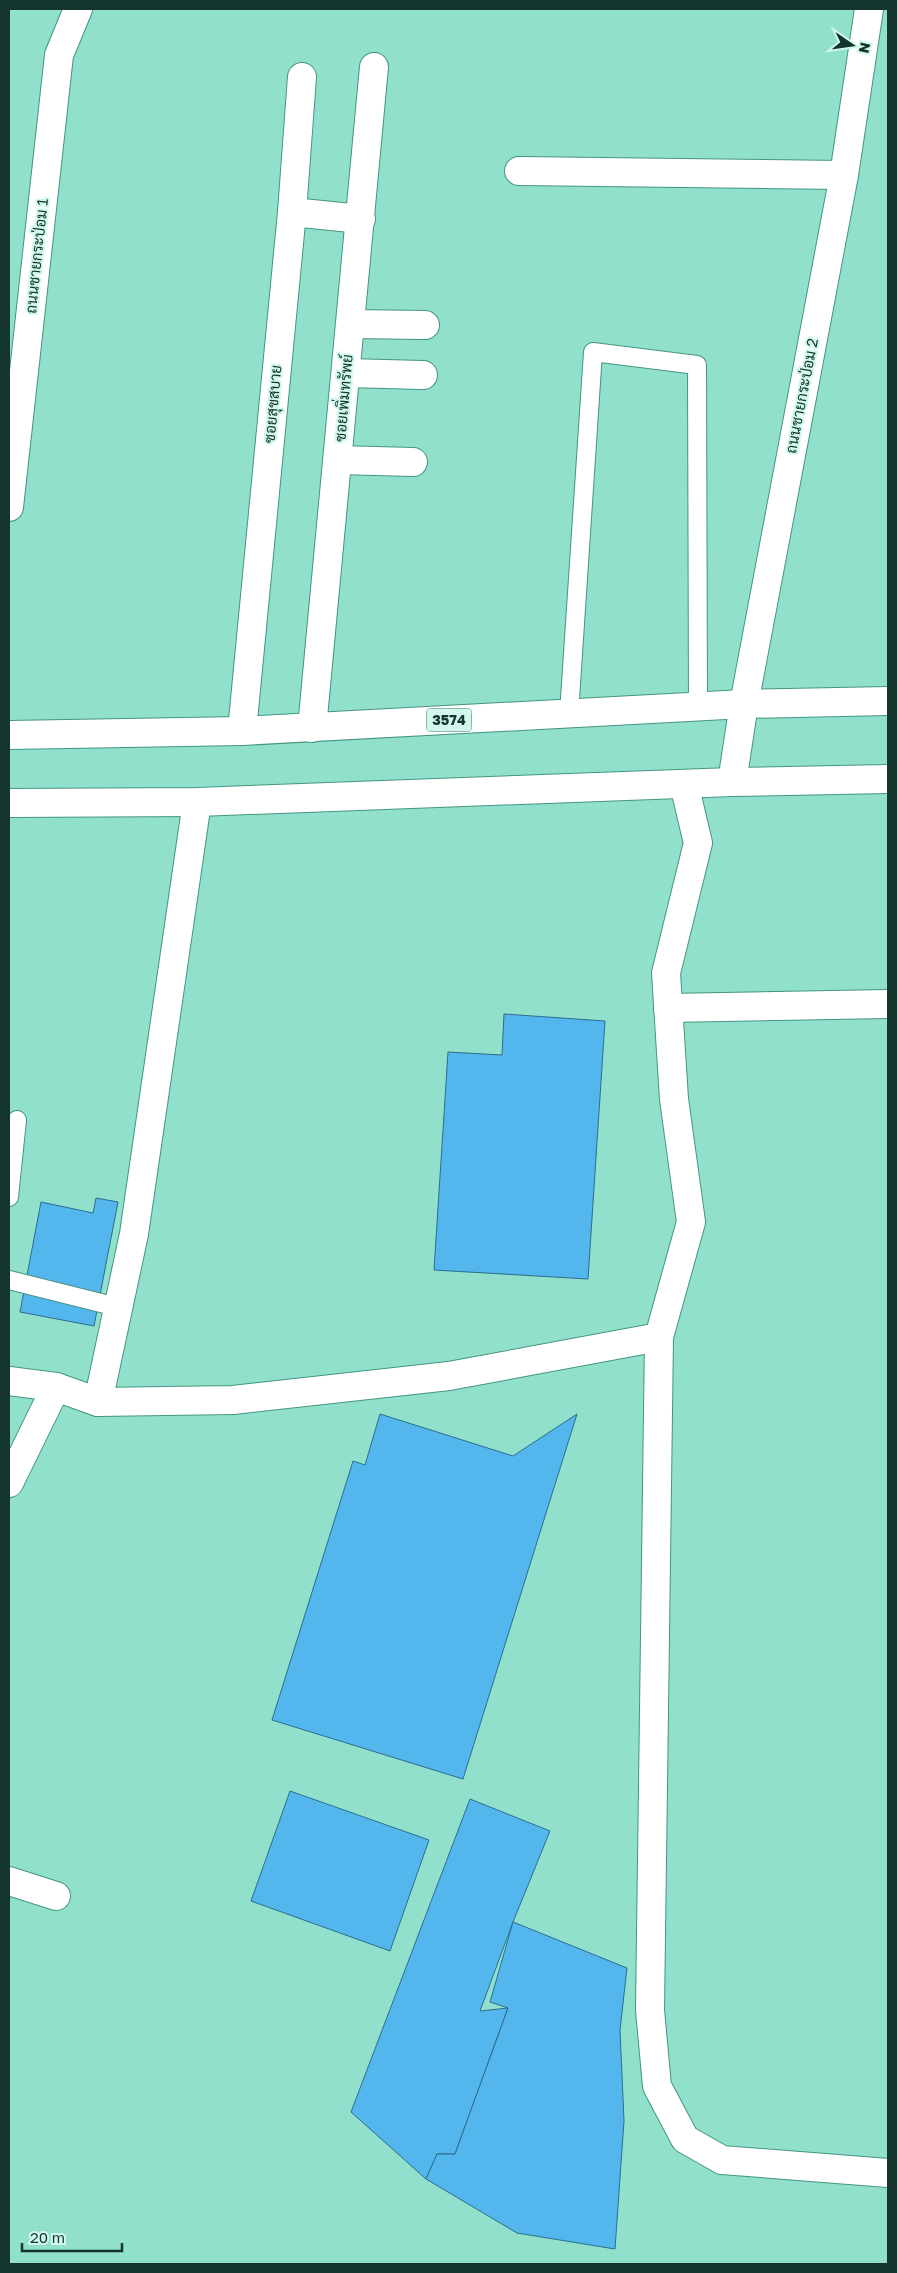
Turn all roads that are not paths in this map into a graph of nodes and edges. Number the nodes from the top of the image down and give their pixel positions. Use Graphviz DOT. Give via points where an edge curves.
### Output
graph roads {
  1 [pos="78,9"];
  2 [pos="869,9"];
  3 [pos="374,67"];
  4 [pos="302,77"];
  5 [pos="519,171"];
  6 [pos="844,175"];
  7 [pos="292,212"];
  8 [pos="361,220"];
  9 [pos="350,324"];
  10 [pos="425,325"];
  11 [pos="346,374"];
  12 [pos="423,375"];
  13 [pos="338,460"];
  14 [pos="413,462"];
  15 [pos="9,506"];
  16 [pos="888,701"];
  17 [pos="744,704"];
  18 [pos="698,707"];
  19 [pos="569,714"];
  20 [pos="312,728"];
  21 [pos="242,731"];
  22 [pos="9,735"];
  23 [pos="888,779"];
  24 [pos="732,782"];
  25 [pos="684,784"];
  26 [pos="197,802"];
  27 [pos="9,803"];
  28 [pos="888,1004"];
  29 [pos="668,1008"];
  30 [pos="18,1120"];
  31 [pos="9,1197"];
  32 [pos="9,1280"];
  33 [pos="117,1307"];
  34 [pos="659,1337"];
  35 [pos="9,1381"];
  36 [pos="56,1387"];
  37 [pos="98,1402"];
  38 [pos="9,1482"];
  39 [pos="9,1881"];
  40 [pos="56,1896"];
  41 [pos="888,2172"];
  1 -- 15 [label="street, ถนนชายกระป่อม 1" via="59,55"];
  2 -- 6 [label="street, ถนนชายกระป่อม 2"];
  3 -- 8 [label="street, ซอยเพิ่มทรัพย์"];
  4 -- 7 [label="street, ซอยสุขสบาย"];
  5 -- 6 [label="street"];
  6 -- 17 [label="street, ถนนชายกระป่อม 2"];
  7 -- 8 [label="street"];
  7 -- 21 [label="street, ซอยสุขสบาย"];
  8 -- 9 [label="street, ซอยเพิ่มทรัพย์"];
  9 -- 10 [label="street"];
  9 -- 11 [label="street, ซอยเพิ่มทรัพย์"];
  11 -- 12 [label="street"];
  11 -- 13 [label="street, ซอยเพิ่มทรัพย์"];
  13 -- 14 [label="street"];
  13 -- 20 [label="street, ซอยเพิ่มทรัพย์"];
  16 -- 17 [label="street, 3574"];
  17 -- 18 [label="street, 3574"];
  17 -- 24 [label="street, ถนนชายกระป่อม 2"];
  18 -- 19 [label="street, 3574"];
  18 -- 19 [label="lane" via="697,365 593,352"];
  19 -- 20 [label="street, 3574"];
  20 -- 21 [label="street, 3574"];
  21 -- 22 [label="street, 3574"];
  23 -- 24 [label="street"];
  24 -- 25 [label="street"];
  25 -- 26 [label="street"];
  25 -- 29 [label="street" via="698,843 666,973"];
  26 -- 27 [label="street"];
  26 -- 33 [label="street" via="134,1234"];
  28 -- 29 [label="street"];
  29 -- 34 [label="street" via="674,1099 691,1222"];
  30 -- 31 [label="lane"];
  32 -- 33 [label="lane"];
  33 -- 37 [label="street"];
  34 -- 37 [label="street" via="449,1376 233,1400"];
  34 -- 41 [label="street" via="650,2010 657,2086 685,2139 722,2160"];
  35 -- 36 [label="street"];
  36 -- 37 [label="street"];
  36 -- 38 [label="street"];
  39 -- 40 [label="street"];
}
